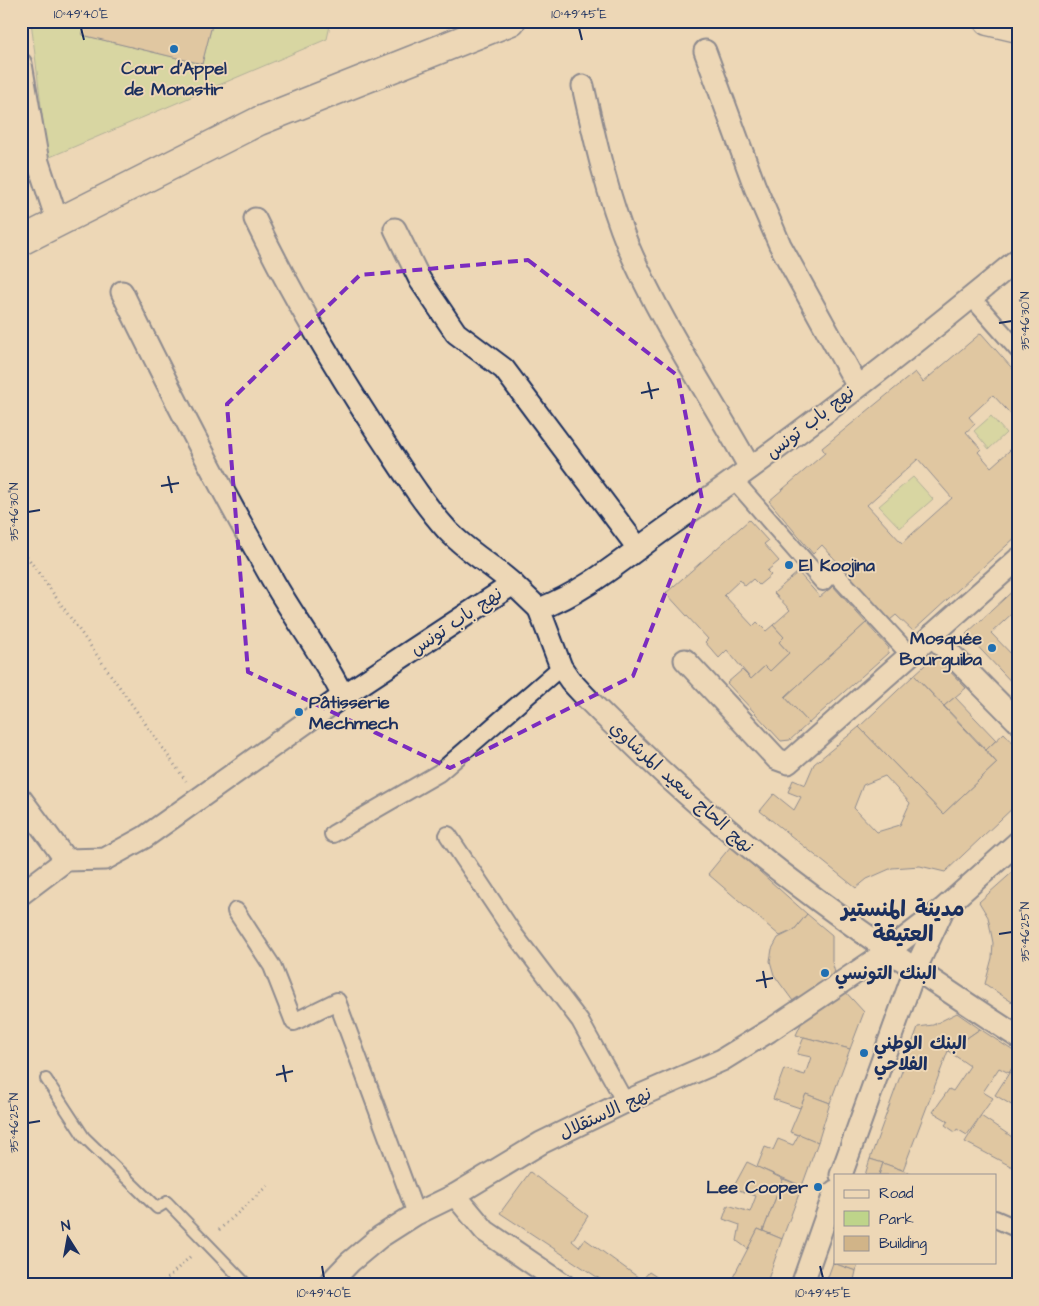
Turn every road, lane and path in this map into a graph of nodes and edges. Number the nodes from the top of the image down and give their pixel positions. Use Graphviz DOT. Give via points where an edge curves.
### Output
graph roads {
  1 [pos="504,22"];
  2 [pos="705,51"];
  3 [pos="21,64"];
  4 [pos="583,86"];
  5 [pos="255,219"];
  6 [pos="58,223"];
  7 [pos="395,229"];
  8 [pos="21,241"];
  9 [pos="1018,259"];
  10 [pos="122,292"];
  11 [pos="972,298"];
  12 [pos="1018,350"];
  13 [pos="857,385"];
  14 [pos="742,474"];
  15 [pos="21,548"];
  16 [pos="638,548"];
  17 [pos="1018,559"];
  18 [pos="513,584"];
  19 [pos="539,609"];
  20 [pos="932,635"];
  21 [pos="910,655"];
  22 [pos="685,660"];
  23 [pos="561,666"];
  24 [pos="343,696"];
  25 [pos="1018,722"];
  26 [pos="21,799"];
  27 [pos="199,800"];
  28 [pos="333,834"];
  29 [pos="448,834"];
  30 [pos="1018,842"];
  31 [pos="66,860"];
  32 [pos="21,894"];
  33 [pos="944,909"];
  34 [pos="236,911"];
  35 [pos="888,951"];
  36 [pos="915,970"];
  37 [pos="1018,1036"];
  38 [pos="46,1079"];
  39 [pos="625,1102"];
  40 [pos="841,1174"];
  41 [pos="455,1195"];
  42 [pos="834,1195"];
  43 [pos="416,1214"];
  44 [pos="996,1219"];
  45 [pos="1018,1229"];
  46 [pos="247,1285"];
  47 [pos="328,1285"];
  48 [pos="564,1285"];
  49 [pos="802,1285"];
  1 -- 6 [label="main road" via="259,121"];
  2 -- 13 [label="street" via="780,246"];
  3 -- 6 [label="street" via="38,162"];
  4 -- 14 [label="street" via="595,140 628,245"];
  5 -- 18 [label="street" via="309,324 397,461 448,530"];
  6 -- 8 [label="main road"];
  7 -- 16 [label="street" via="420,280 456,333 504,369"];
  9 -- 11 [label="street, نهج باب تونس"];
  10 -- 24 [label="street" via="228,498 297,622 331,671"];
  11 -- 12 [label="street"];
  11 -- 13 [label="street, نهج باب تونس"];
  13 -- 14 [label="street, نهج باب تونس"];
  14 -- 16 [label="street, نهج باب تونس"];
  14 -- 21 [label="street" via="823,582 833,571"];
  15 -- 27 [label="path"];
  16 -- 19 [label="street, نهج باب تونس" via="574,594"];
  17 -- 20 [label="street"];
  18 -- 19 [label="street, نهج باب تونس"];
  18 -- 24 [label="street, نهج باب تونس"];
  19 -- 23 [label="street, نهج الحاج سعيد المرشاوي"];
  20 -- 21 [label="street"];
  20 -- 25 [label="street"];
  21 -- 22 [label="street" via="788,763 776,759"];
  23 -- 28 [label="street" via="439,773"];
  23 -- 35 [label="street, نهج الحاج سعيد المرشاوي" via="584,696 702,810 759,857"];
  24 -- 27 [label="street, نهج باب تونس"];
  26 -- 31 [label="street"];
  27 -- 31 [label="street, نهج باب تونس" via="115,855 91,861"];
  29 -- 39 [label="street" via="514,934 580,1021"];
  30 -- 33 [label="street, نهج الاستقلال"];
  31 -- 32 [label="street"];
  33 -- 35 [label="street, نهج الاستقلال"];
  33 -- 36 [label="street"];
  34 -- 43 [label="street" via="272,966 294,1022 337,1001"];
  35 -- 36 [label="street, نهج الحاج سعيد المرشاوي"];
  35 -- 39 [label="street, نهج الاستقلال" via="722,1060"];
  36 -- 37 [label="street, نهج الحاج سعيد المرشاوي"];
  36 -- 40 [label="street"];
  38 -- 46 [label="lane" via="84,1137 157,1208 167,1202"];
  39 -- 41 [label="street, نهج الاستقلال" via="541,1143"];
  41 -- 43 [label="street, نهج الاستقلال"];
  41 -- 48 [label="street" via="485,1231"];
  42 -- 49 [label="street"];
  43 -- 47 [label="street, نهج الاستقلال" via="380,1237"];
  44 -- 45 [label="street"];
}
